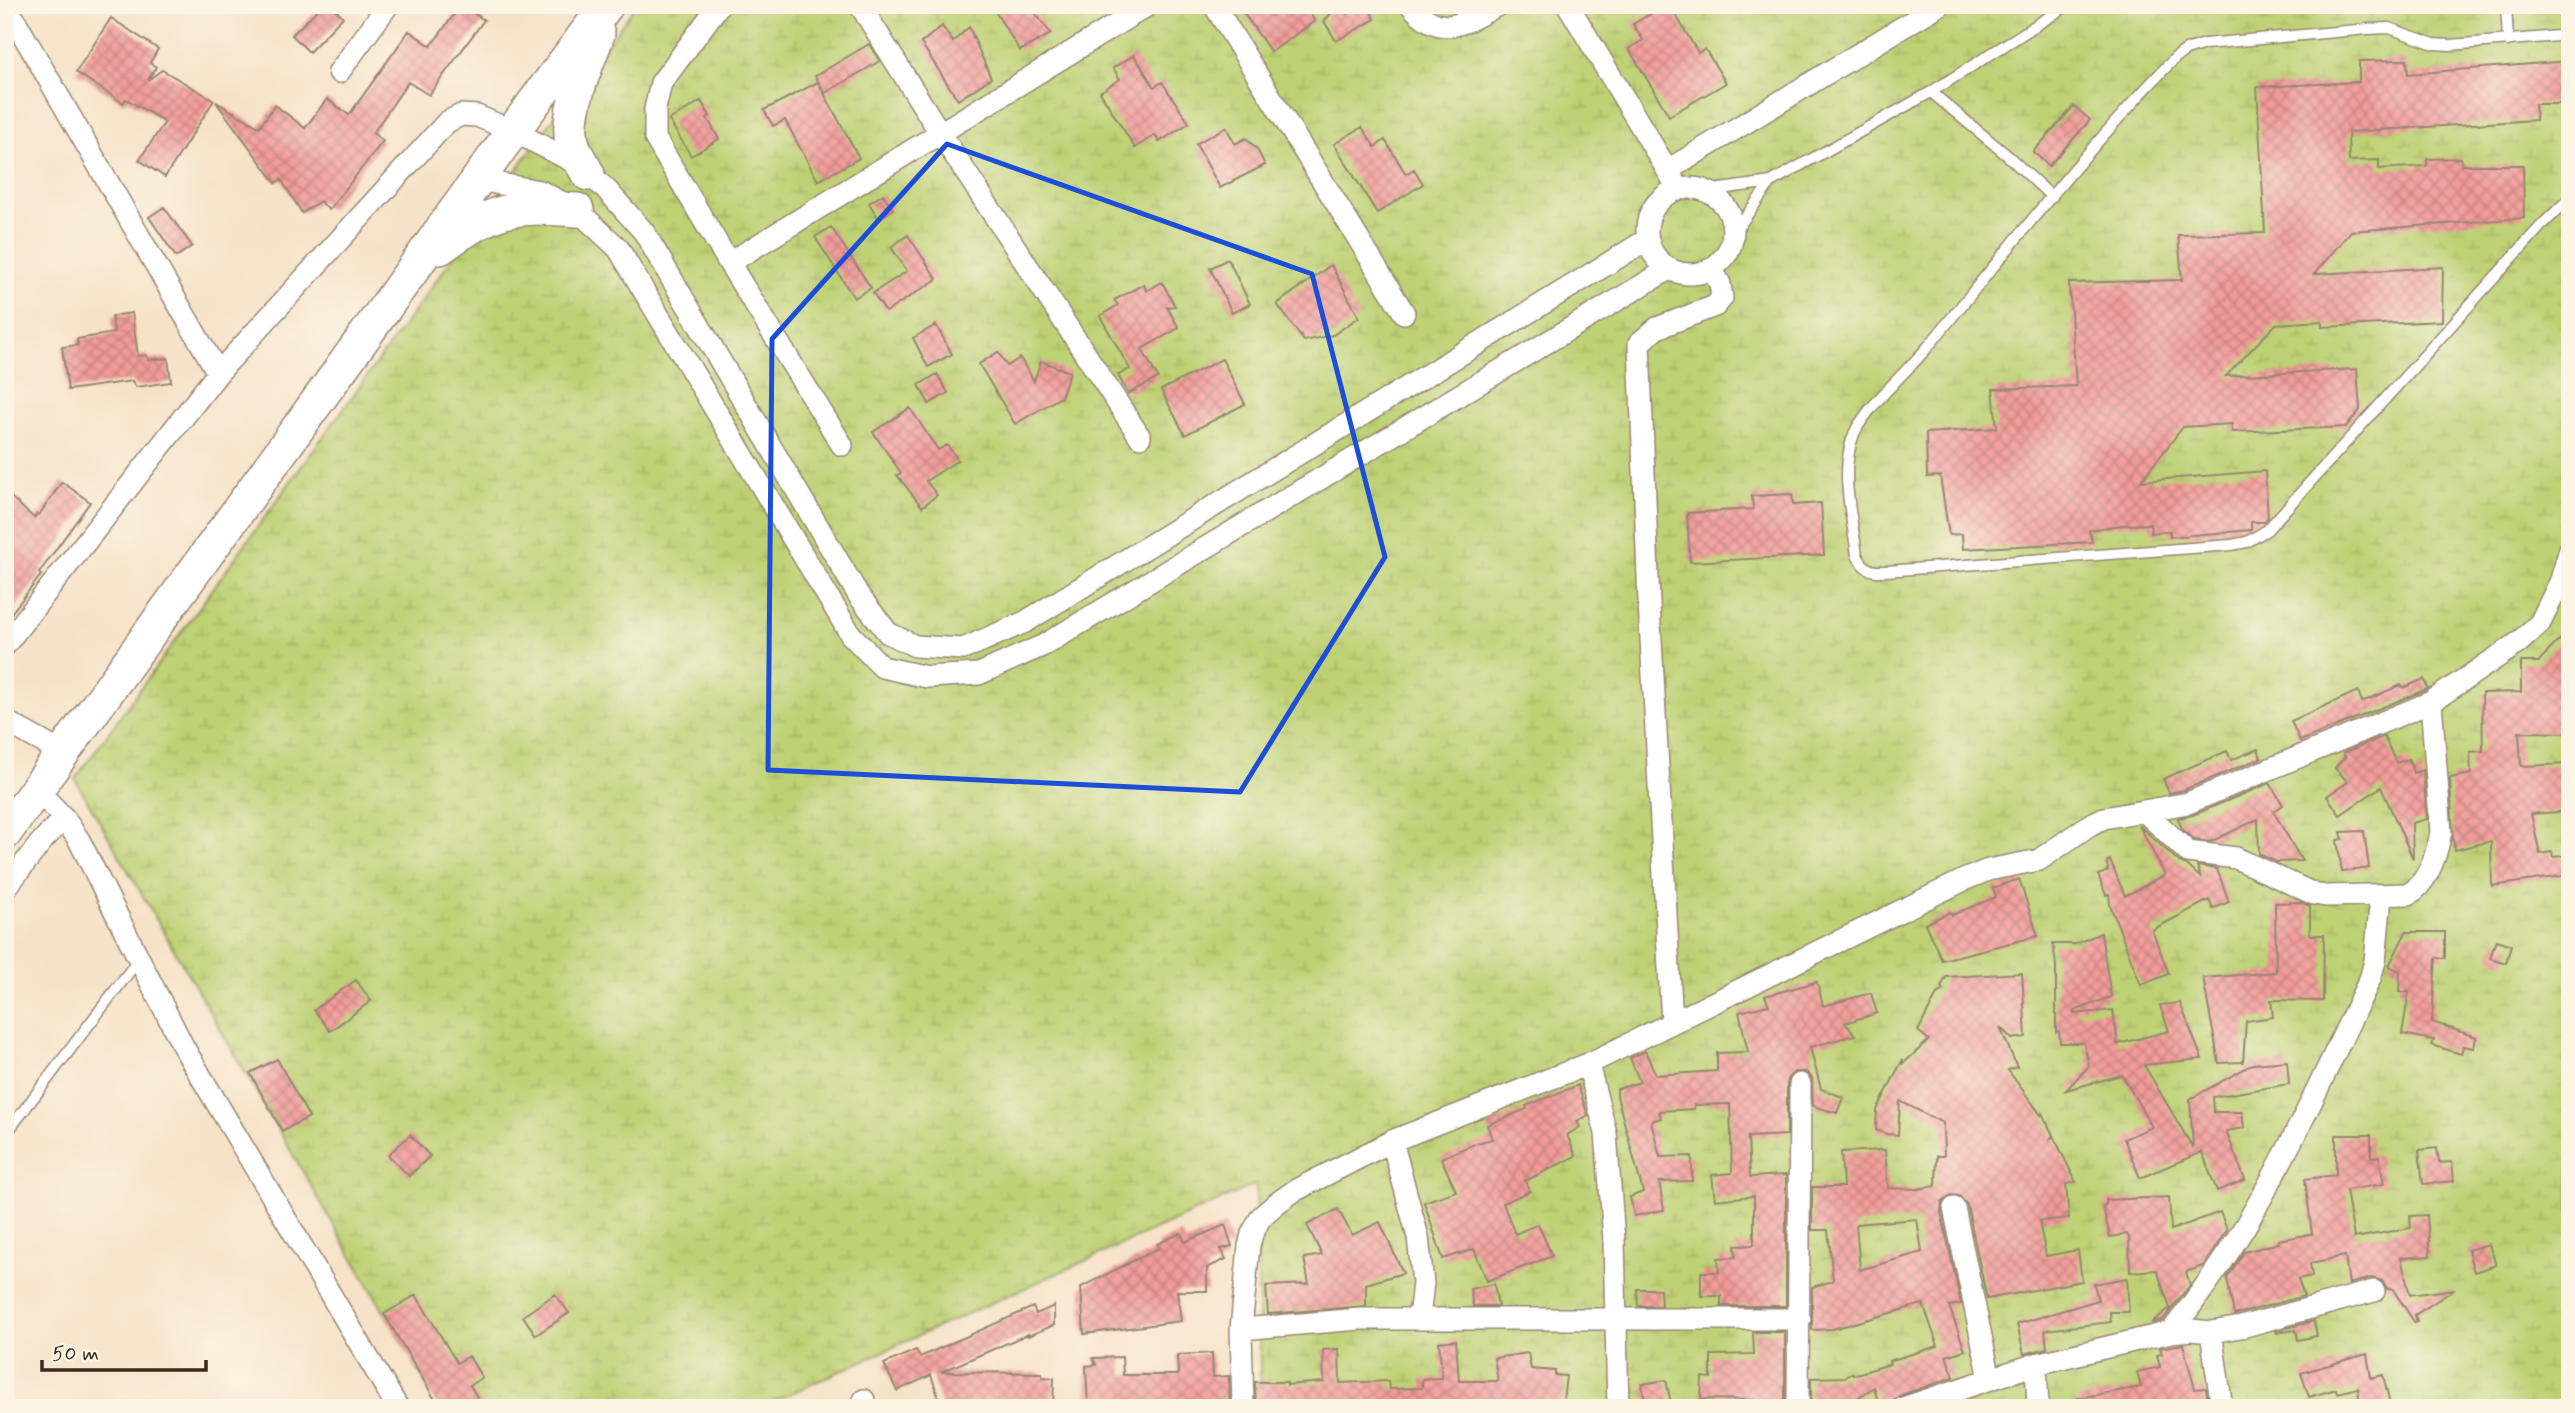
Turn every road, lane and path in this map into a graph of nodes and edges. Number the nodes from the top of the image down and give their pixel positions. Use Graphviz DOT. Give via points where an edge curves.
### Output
graph roads {
  1 [pos="6,5"];
  2 [pos="388,5"];
  3 [pos="608,5"];
  4 [pos="719,5"];
  5 [pos="860,5"];
  6 [pos="1148,5"];
  7 [pos="1214,5"];
  8 [pos="1410,5"];
  9 [pos="1498,5"];
  10 [pos="1567,5"];
  11 [pos="1939,5"];
  12 [pos="2068,5"];
  13 [pos="2506,5"];
  14 [pos="1911,12"];
  15 [pos="2570,35"];
  16 [pos="2508,41"];
  17 [pos="339,72"];
  18 [pos="1931,92"];
  19 [pos="513,131"];
  20 [pos="940,133"];
  21 [pos="588,174"];
  22 [pos="478,180"];
  23 [pos="1674,180"];
  24 [pos="1771,182"];
  25 [pos="1706,191"];
  26 [pos="2052,197"];
  27 [pos="2570,198"];
  28 [pos="577,209"];
  29 [pos="1734,233"];
  30 [pos="1648,239"];
  31 [pos="729,263"];
  32 [pos="417,265"];
  33 [pos="1669,268"];
  34 [pos="1712,268"];
  35 [pos="1404,313"];
  36 [pos="218,373"];
  37 [pos="1140,437"];
  38 [pos="842,445"];
  39 [pos="2570,549"];
  40 [pos="5,645"];
  41 [pos="2431,702"];
  42 [pos="5,721"];
  43 [pos="64,754"];
  44 [pos="37,790"];
  45 [pos="2144,811"];
  46 [pos="64,818"];
  47 [pos="5,833"];
  48 [pos="5,888"];
  49 [pos="2381,896"];
  50 [pos="139,959"];
  51 [pos="1672,1023"];
  52 [pos="1588,1064"];
  53 [pos="1800,1084"];
  54 [pos="5,1135"];
  55 [pos="1391,1141"];
  56 [pos="1954,1208"];
  57 [pos="2374,1291"];
  58 [pos="1419,1318"];
  59 [pos="1800,1319"];
  60 [pos="1616,1321"];
  61 [pos="1241,1329"];
  62 [pos="2171,1332"];
  63 [pos="2211,1332"];
  64 [pos="2036,1364"];
  65 [pos="1990,1379"];
  66 [pos="398,1408"];
  67 [pos="1243,1408"];
  68 [pos="1618,1408"];
  69 [pos="1798,1408"];
  70 [pos="1903,1408"];
  71 [pos="2038,1408"];
  72 [pos="2222,1408"];
  1 -- 36 [label="street"];
  2 -- 17 [label="street"];
  3 -- 19 [label="main road"];
  3 -- 21 [label="main road" via="570,128 572,144"];
  4 -- 31 [label="street" via="661,83 655,138"];
  5 -- 20 [label="street"];
  6 -- 20 [label="street"];
  7 -- 35 [label="street"];
  8 -- 9 [label="street" via="1431,24 1459,26"];
  10 -- 23 [label="street"];
  11 -- 14 [label="street"];
  12 -- 18 [label="lane"];
  13 -- 16 [label="lane"];
  14 -- 23 [label="street"];
  15 -- 16 [label="lane"];
  16 -- 26 [label="lane" via="2434,44 2389,28 2205,44 2186,50 2153,80"];
  18 -- 24 [label="lane"];
  18 -- 26 [label="lane"];
  19 -- 21 [label="street"];
  19 -- 22 [label="main road"];
  19 -- 36 [label="street" via="477,117 461,115 447,122"];
  20 -- 31 [label="street"];
  20 -- 37 [label="street"];
  21 -- 30 [label="street" via="644,232 859,596 888,633 915,646 963,649 1025,622"];
  22 -- 28 [label="street" via="540,191"];
  22 -- 32 [label="main road"];
  23 -- 25 [label="street"];
  23 -- 30 [label="street" via="1657,203 1647,227"];
  24 -- 25 [label="lane"];
  24 -- 29 [label="lane"];
  25 -- 29 [label="street" via="1727,207"];
  26 -- 27 [label="lane" via="1855,433 1847,476 1857,555 1868,569 2231,545 2255,538"];
  28 -- 32 [label="main road" via="532,206 507,210 477,222"];
  28 -- 33 [label="street" via="618,248 851,635 882,667 927,677 979,674 1044,645"];
  29 -- 34 [label="street" via="1731,247"];
  30 -- 33 [label="street" via="1652,251"];
  31 -- 38 [label="street"];
  32 -- 43 [label="main road"];
  33 -- 34 [label="street" via="1698,273"];
  34 -- 51 [label="street" via="1722,298 1715,306 1657,328 1639,343"];
  36 -- 40 [label="street"];
  39 -- 41 [label="street" via="2540,623"];
  41 -- 45 [label="street" via="2188,803"];
  41 -- 49 [label="street" via="2440,806 2438,850 2417,889"];
  42 -- 43 [label="street"];
  43 -- 44 [label="main road"];
  44 -- 46 [label="street"];
  44 -- 47 [label="main road"];
  45 -- 49 [label="street" via="2188,852 2236,858 2314,894"];
  45 -- 51 [label="street" via="2091,824 2039,860 2009,864 1966,879"];
  46 -- 48 [label="street"];
  46 -- 50 [label="street"];
  49 -- 62 [label="street" via="2370,979 2309,1108 2247,1223"];
  50 -- 54 [label="lane"];
  50 -- 66 [label="street" via="184,1048"];
  51 -- 52 [label="street"];
  52 -- 55 [label="street"];
  52 -- 60 [label="street" via="1606,1133"];
  53 -- 59 [label="street"];
  55 -- 58 [label="street" via="1418,1237 1423,1283"];
  55 -- 61 [label="street" via="1294,1191 1261,1217 1249,1246"];
  56 -- 65 [label="street"];
  57 -- 63 [label="street"];
  58 -- 60 [label="street"];
  58 -- 61 [label="street"];
  59 -- 60 [label="street"];
  59 -- 69 [label="street"];
  60 -- 68 [label="street"];
  61 -- 67 [label="street"];
  62 -- 63 [label="street"];
  62 -- 64 [label="street"];
  63 -- 72 [label="street"];
  64 -- 65 [label="street"];
  64 -- 71 [label="street"];
  65 -- 70 [label="street"];
}
